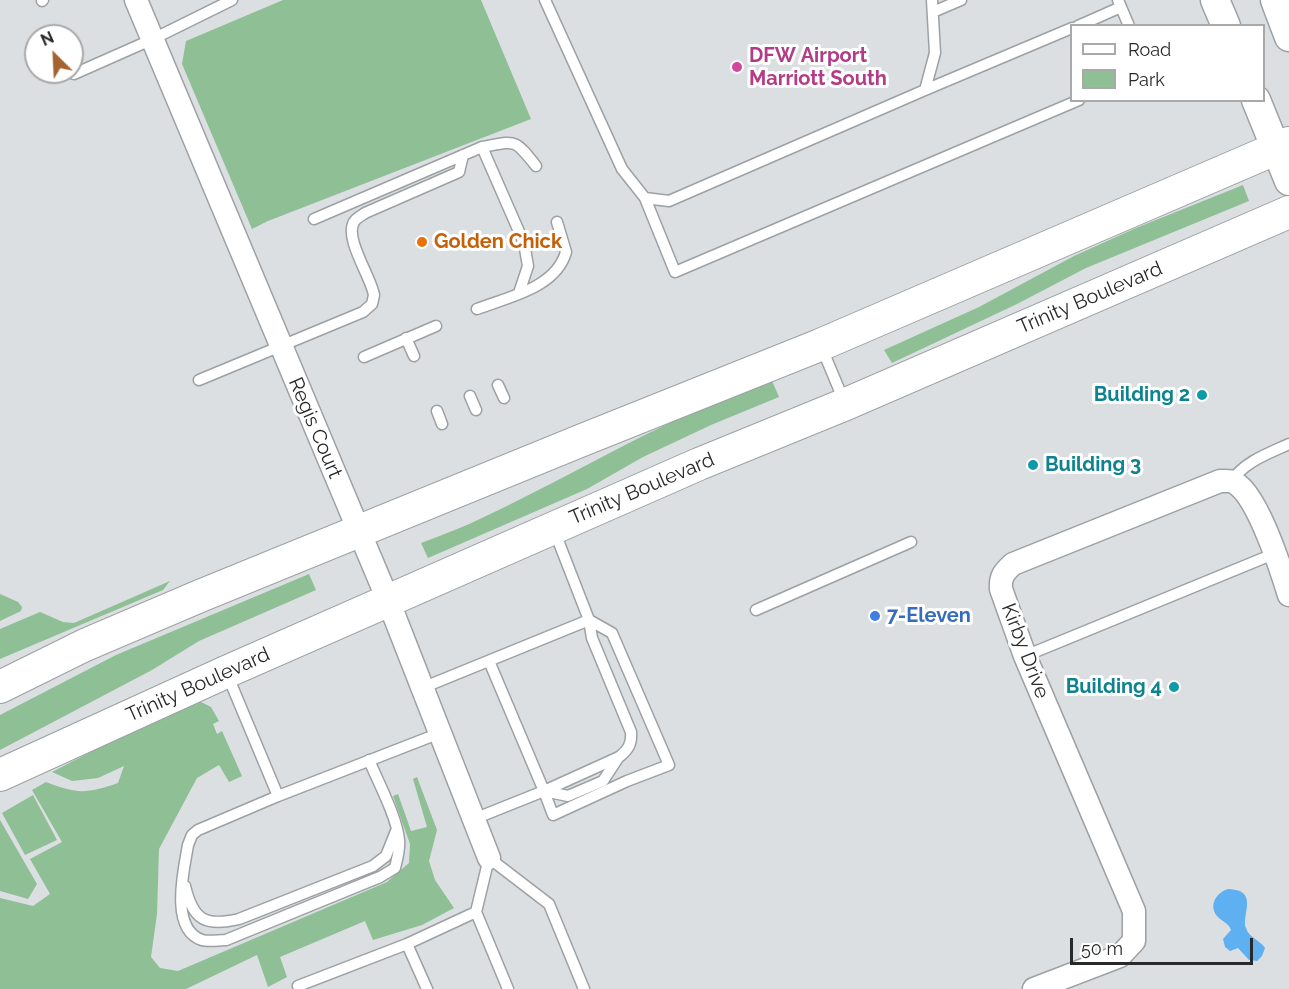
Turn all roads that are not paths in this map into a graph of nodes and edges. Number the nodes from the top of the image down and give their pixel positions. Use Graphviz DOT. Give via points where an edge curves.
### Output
graph roads {
  1 [pos="136,0"];
  2 [pos="545,0"];
  3 [pos="961,0"];
  4 [pos="1215,0"];
  5 [pos="1275,0"];
  6 [pos="228,1"];
  7 [pos="1120,4"];
  8 [pos="932,6"];
  9 [pos="1082,24"];
  10 [pos="1128,24"];
  11 [pos="1225,24"];
  12 [pos="1070,28"];
  13 [pos="1289,38"];
  14 [pos="153,39"];
  15 [pos="84,70"];
  16 [pos="925,90"];
  17 [pos="1074,102"];
  18 [pos="1257,102"];
  19 [pos="1282,145"];
  20 [pos="482,147"];
  21 [pos="463,155"];
  22 [pos="536,166"];
  23 [pos="1289,181"];
  24 [pos="645,198"];
  25 [pos="1289,212"];
  26 [pos="314,219"];
  27 [pos="557,222"];
  28 [pos="519,293"];
  29 [pos="477,309"];
  30 [pos="436,326"];
  31 [pos="406,338"];
  32 [pos="820,345"];
  33 [pos="281,346"];
  34 [pos="364,357"];
  35 [pos="414,357"];
  36 [pos="199,380"];
  37 [pos="498,385"];
  38 [pos="470,396"];
  39 [pos="504,398"];
  40 [pos="846,404"];
  41 [pos="476,410"];
  42 [pos="437,411"];
  43 [pos="442,424"];
  44 [pos="1289,444"];
  45 [pos="1231,480"];
  46 [pos="553,528"];
  47 [pos="359,531"];
  48 [pos="911,542"];
  49 [pos="1276,553"];
  50 [pos="1289,595"];
  51 [pos="388,600"];
  52 [pos="756,610"];
  53 [pos="589,620"];
  54 [pos="1025,656"];
  55 [pos="489,661"];
  56 [pos="226,672"];
  57 [pos="0,687"];
  58 [pos="422,688"];
  59 [pos="440,733"];
  60 [pos="369,760"];
  61 [pos="0,775"];
  62 [pos="544,791"];
  63 [pos="278,796"];
  64 [pos="474,819"];
  65 [pos="397,828"];
  66 [pos="489,858"];
  67 [pos="183,877"];
  68 [pos="476,912"];
  69 [pos="407,944"];
  70 [pos="298,986"];
  71 [pos="427,989"];
  72 [pos="508,989"];
  73 [pos="584,989"];
  74 [pos="1034,989"];
  1 -- 14 [label="street, Regis Court"];
  2 -- 24 [label="lane" via="622,169"];
  3 -- 8 [label="lane"];
  4 -- 11 [label="street"];
  5 -- 13 [label="street"];
  6 -- 14 [label="lane"];
  7 -- 9 [label="lane"];
  7 -- 10 [label="lane"];
  8 -- 16 [label="lane" via="935,53"];
  12 -- 16 [label="lane"];
  14 -- 15 [label="lane"];
  14 -- 33 [label="street, Regis Court"];
  16 -- 24 [label="lane" via="669,201"];
  17 -- 24 [label="lane" via="675,272"];
  18 -- 19 [label="street"];
  19 -- 23 [label="street"];
  19 -- 32 [label="main road"];
  20 -- 21 [label="lane"];
  20 -- 22 [label="lane" via="509,142 521,147"];
  20 -- 28 [label="lane" via="524,243 528,266"];
  21 -- 26 [label="lane"];
  21 -- 33 [label="lane" via="459,172 355,220 352,240 374,295 372,304 351,318"];
  25 -- 40 [label="main road, Trinity Boulevard"];
  27 -- 28 [label="lane" via="566,252 563,261 544,282"];
  28 -- 29 [label="lane"];
  30 -- 31 [label="lane"];
  31 -- 34 [label="lane"];
  31 -- 35 [label="lane"];
  32 -- 40 [label="lane"];
  32 -- 47 [label="main road"];
  33 -- 36 [label="lane"];
  33 -- 47 [label="street, Regis Court"];
  37 -- 39 [label="lane"];
  38 -- 41 [label="lane"];
  40 -- 46 [label="main road, Trinity Boulevard"];
  42 -- 43 [label="lane"];
  44 -- 45 [label="lane" via="1249,462"];
  45 -- 49 [label="street" via="1251,502"];
  45 -- 54 [label="street, Kirby Drive" via="1220,481 1013,564 1003,572 1001,589"];
  46 -- 51 [label="main road, Trinity Boulevard"];
  46 -- 53 [label="lane"];
  47 -- 51 [label="street, Regis Court"];
  47 -- 57 [label="main road" via="85,645"];
  48 -- 52 [label="lane"];
  49 -- 50 [label="street"];
  49 -- 54 [label="lane"];
  51 -- 56 [label="main road, Trinity Boulevard"];
  51 -- 58 [label="street, Regis Court"];
  53 -- 55 [label="lane"];
  53 -- 62 [label="lane" via="592,638 632,740 619,757"];
  53 -- 62 [label="lane" via="612,633 669,765 553,815"];
  54 -- 74 [label="street, Kirby Drive" via="1134,911 1134,941 1120,956"];
  55 -- 58 [label="lane"];
  55 -- 62 [label="lane"];
  56 -- 61 [label="main road, Trinity Boulevard"];
  56 -- 63 [label="lane"];
  58 -- 59 [label="street, Regis Court"];
  59 -- 60 [label="lane"];
  59 -- 64 [label="street, Regis Court"];
  60 -- 63 [label="lane"];
  60 -- 65 [label="lane"];
  62 -- 64 [label="lane"];
  63 -- 67 [label="lane" via="192,835"];
  64 -- 66 [label="street, Regis Court"];
  65 -- 67 [label="lane" via="386,856 373,866 223,923 196,915"];
  65 -- 67 [label="lane" via="399,854 395,868 226,940 202,940 185,923 180,906"];
  66 -- 68 [label="lane"];
  66 -- 73 [label="lane" via="549,904"];
  68 -- 69 [label="lane"];
  68 -- 72 [label="lane"];
  69 -- 70 [label="lane"];
  69 -- 71 [label="lane"];
}
